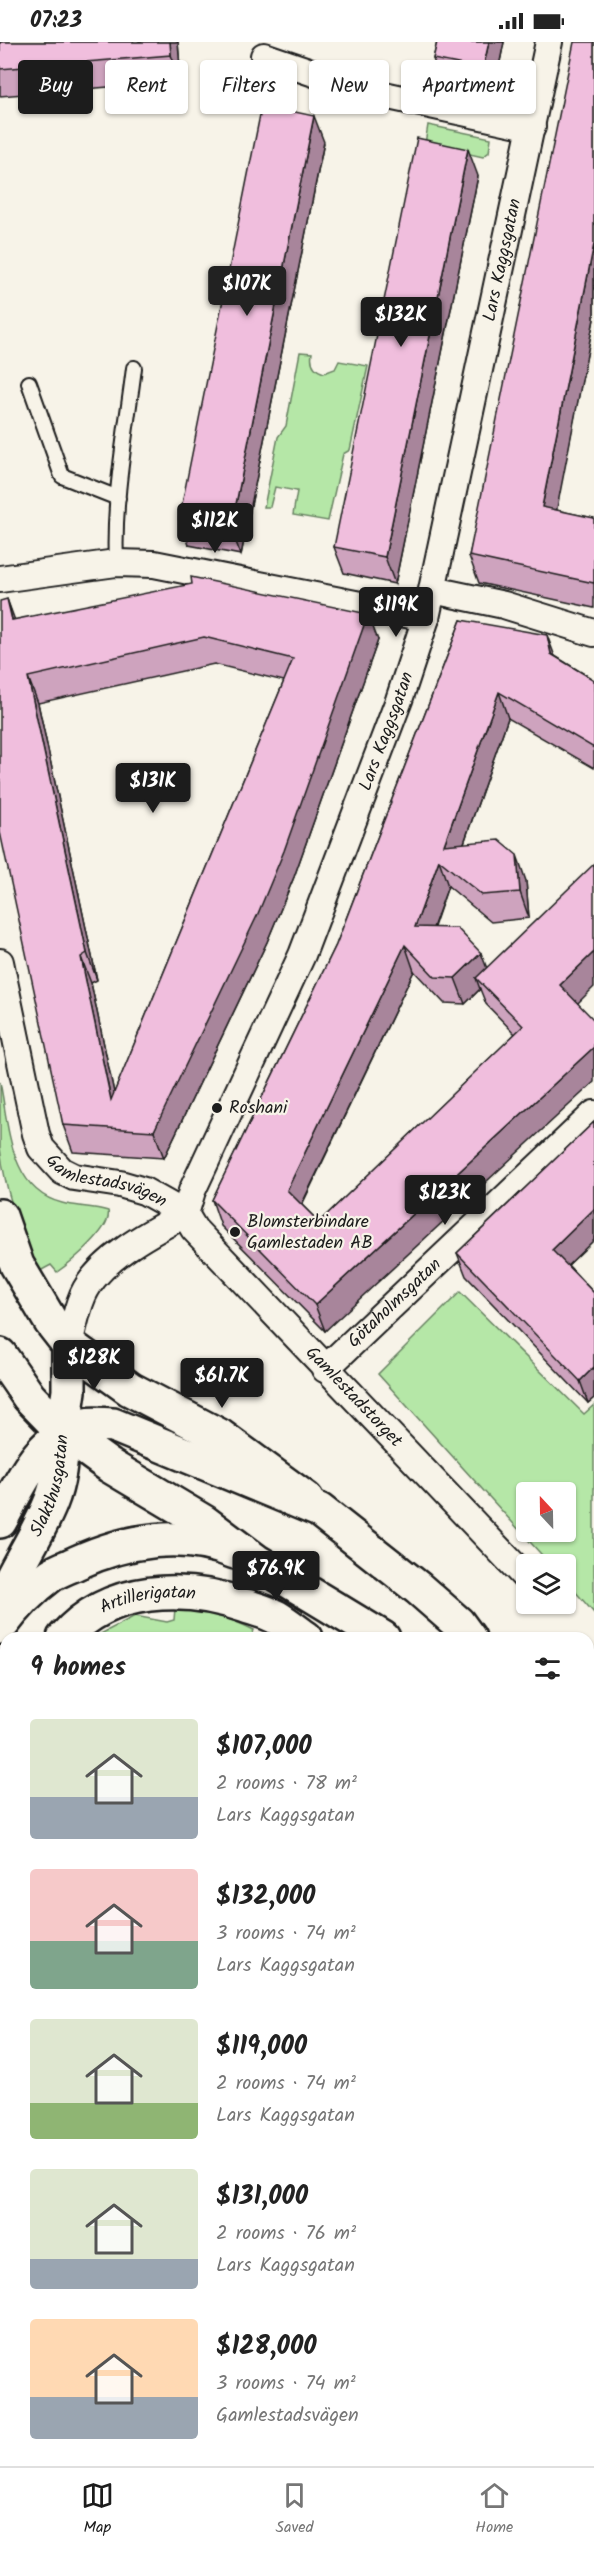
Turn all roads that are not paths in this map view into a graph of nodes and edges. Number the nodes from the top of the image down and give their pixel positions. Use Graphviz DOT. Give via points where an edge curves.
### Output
graph roads {
  1 [pos="549,42"];
  2 [pos="264,56"];
  3 [pos="532,127"];
  4 [pos="134,368"];
  5 [pos="29,383"];
  6 [pos="118,498"];
  7 [pos="116,563"];
  8 [pos="0,579"];
  9 [pos="433,590"];
  10 [pos="426,618"];
  11 [pos="594,633"];
  12 [pos="0,962"];
  13 [pos="594,1114"];
  14 [pos="185,1214"];
  15 [pos="0,1216"];
  16 [pos="69,1345"];
  17 [pos="0,1355"];
  18 [pos="325,1369"];
  19 [pos="63,1432"];
  20 [pos="319,1510"];
  21 [pos="0,1521"];
  22 [pos="256,1561"];
  23 [pos="516,1568"];
  24 [pos="322,1600"];
  25 [pos="0,1603"];
  26 [pos="0,1627"];
  27 [pos="464,1630"];
  28 [pos="69,1632"];
  29 [pos="298,1632"];
  30 [pos="346,1632"];
  31 [pos="373,1632"];
  1 -- 3 [label="street, Lars Kaggsgatan"];
  2 -- 3 [label="street" via="369,92"];
  3 -- 9 [label="street, Lars Kaggsgatan"];
  4 -- 6 [label="lane"];
  5 -- 6 [label="lane" via="62,476"];
  6 -- 7 [label="lane"];
  7 -- 8 [label="street"];
  7 -- 10 [label="street" via="154,564"];
  9 -- 10 [label="street, Lars Kaggsgatan"];
  9 -- 11 [label="street" via="504,605"];
  10 -- 14 [label="street, Lars Kaggsgatan" via="302,955 192,1191"];
  12 -- 14 [label="street, Gamlestadsvägen" via="41,1148 62,1171 74,1177 144,1191"];
  13 -- 18 [label="street, Götaholmsgatan"];
  14 -- 16 [label="street" via="151,1232 107,1264 84,1293"];
  14 -- 18 [label="street, Gamlestadstorget" via="194,1229"];
  15 -- 16 [label="main road" via="18,1265"];
  16 -- 19 [label="main road" via="69,1391"];
  16 -- 20 [label="main road" via="130,1389 220,1436"];
  17 -- 19 [label="main road" via="29,1397"];
  18 -- 23 [label="street, Gamlestadstorget"];
  19 -- 20 [label="main road" via="87,1424 113,1425"];
  19 -- 21 [label="main road, Slakthusgatan" via="37,1456"];
  19 -- 22 [label="main road" via="110,1466 204,1522"];
  19 -- 25 [label="main road, Slakthusgatan" via="52,1501"];
  20 -- 27 [label="main road"];
  22 -- 24 [label="main road"];
  22 -- 26 [label="main road" via="225,1548 191,1541 154,1539 105,1550 52,1574"];
  24 -- 30 [label="main road"];
  24 -- 31 [label="main road"];
  28 -- 29 [label="main road, Artillerigatan" via="99,1609 164,1591 229,1600 275,1616"];
}
